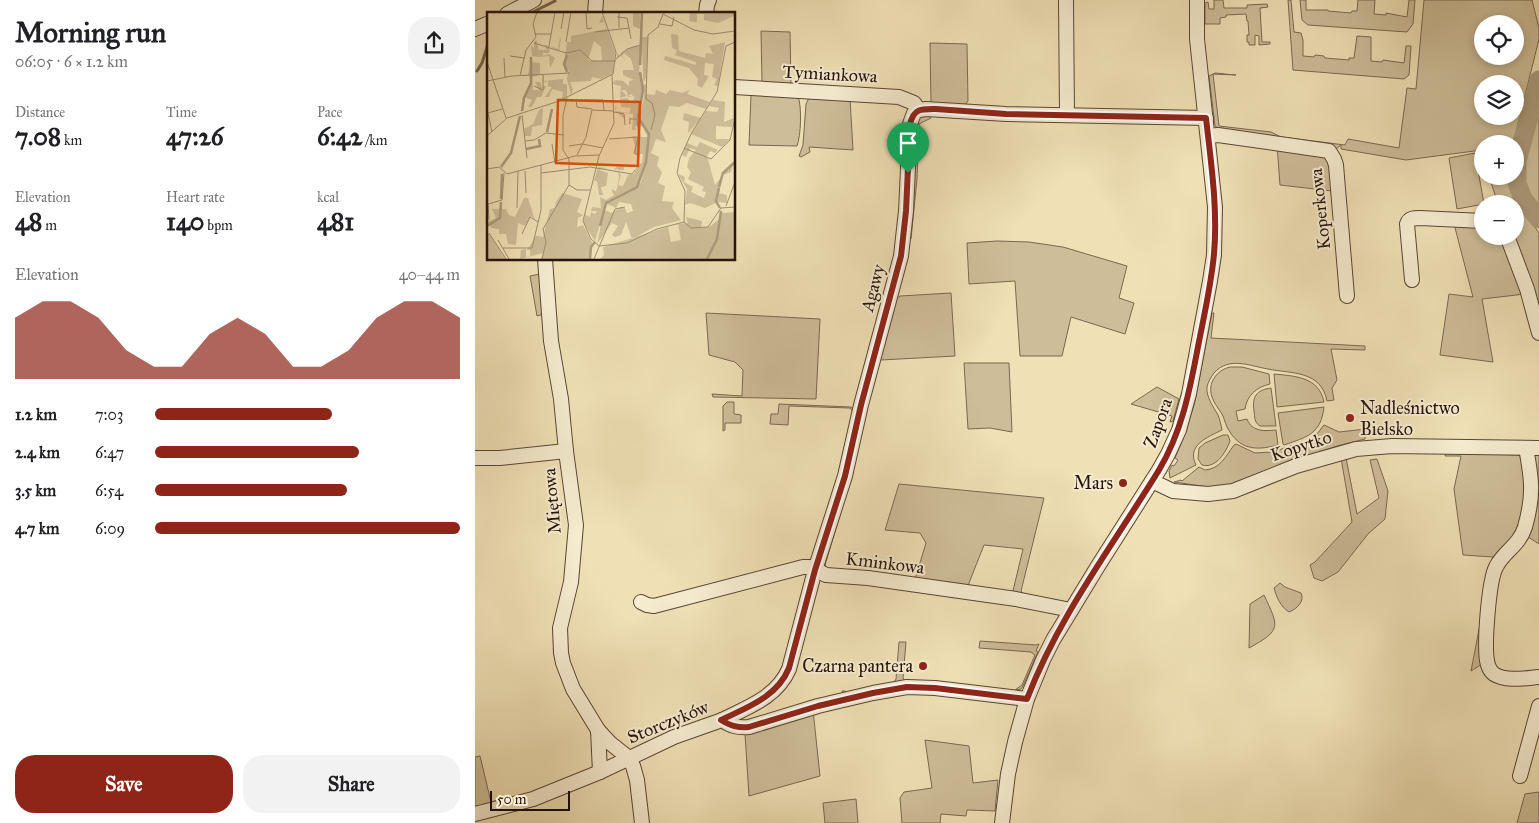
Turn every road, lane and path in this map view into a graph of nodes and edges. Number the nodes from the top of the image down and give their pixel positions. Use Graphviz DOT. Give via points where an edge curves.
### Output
graph roads {
  1 [pos="534,0"];
  2 [pos="1066,0"];
  3 [pos="1197,0"];
  4 [pos="511,12"];
  5 [pos="487,24"];
  6 [pos="475,28"];
  7 [pos="735,87"];
  8 [pos="919,110"];
  9 [pos="1067,115"];
  10 [pos="1206,118"];
  11 [pos="1208,136"];
  12 [pos="1474,221"];
  13 [pos="1510,245"];
  14 [pos="545,260"];
  15 [pos="1412,280"];
  16 [pos="1347,296"];
  17 [pos="1539,333"];
  18 [pos="1532,448"];
  19 [pos="566,451"];
  20 [pos="475,458"];
  21 [pos="1152,482"];
  22 [pos="815,570"];
  23 [pos="641,602"];
  24 [pos="1071,610"];
  25 [pos="1539,677"];
  26 [pos="1027,699"];
  27 [pos="1539,706"];
  28 [pos="721,720"];
  29 [pos="598,730"];
  30 [pos="629,758"];
  31 [pos="600,772"];
  32 [pos="1520,776"];
  33 [pos="475,814"];
  34 [pos="642,823"];
  35 [pos="1002,823"];
  1 -- 4 [label="street"];
  2 -- 9 [label="street"];
  3 -- 10 [label="street, Zapora" via="1197,39"];
  5 -- 6 [label="street"];
  7 -- 8 [label="street, Tymiankowa" via="899,97 914,103"];
  8 -- 9 [label="street"];
  8 -- 22 [label="street, Agawy" via="914,113 910,124 901,256 845,476"];
  9 -- 10 [label="street"];
  10 -- 11 [label="street, Zapora"];
  11 -- 16 [label="street, Koperkowa" via="1329,151 1336,165"];
  11 -- 21 [label="street, Zapora" via="1215,207 1210,281 1179,430"];
  12 -- 15 [label="street" via="1421,218 1408,221"];
  13 -- 17 [label="street"];
  14 -- 19 [label="street, Miętowa" via="551,341"];
  18 -- 21 [label="street, Kopytko" via="1392,446 1356,449 1296,466 1233,491 1214,494 1179,492"];
  18 -- 25 [label="street, Kopytko" via="1531,500 1522,534 1497,565 1493,575 1487,619 1487,659 1489,669 1499,676"];
  19 -- 20 [label="street"];
  19 -- 29 [label="street, Miętowa" via="575,525 571,582 560,628 560,645 568,676"];
  21 -- 24 [label="street, Zapora"];
  22 -- 23 [label="street, Kminkowa" via="811,567 796,568 654,606"];
  22 -- 24 [label="street, Kminkowa" via="826,575 868,578"];
  22 -- 28 [label="street, Agawy" via="785,677 759,702"];
  24 -- 26 [label="street, Zapora" via="1043,660"];
  26 -- 28 [label="street, Storczyków" via="907,687 818,706 749,727 739,728"];
  26 -- 35 [label="street, Zapora" via="1011,757"];
  27 -- 32 [label="street"];
  28 -- 30 [label="street, Storczyków"];
  29 -- 30 [label="street, Miętowa"];
  29 -- 31 [label="street, Miętowa"];
  30 -- 31 [label="street, Storczyków"];
  30 -- 34 [label="street" via="635,771"];
  31 -- 33 [label="street, Storczyków" via="533,799"];
}
